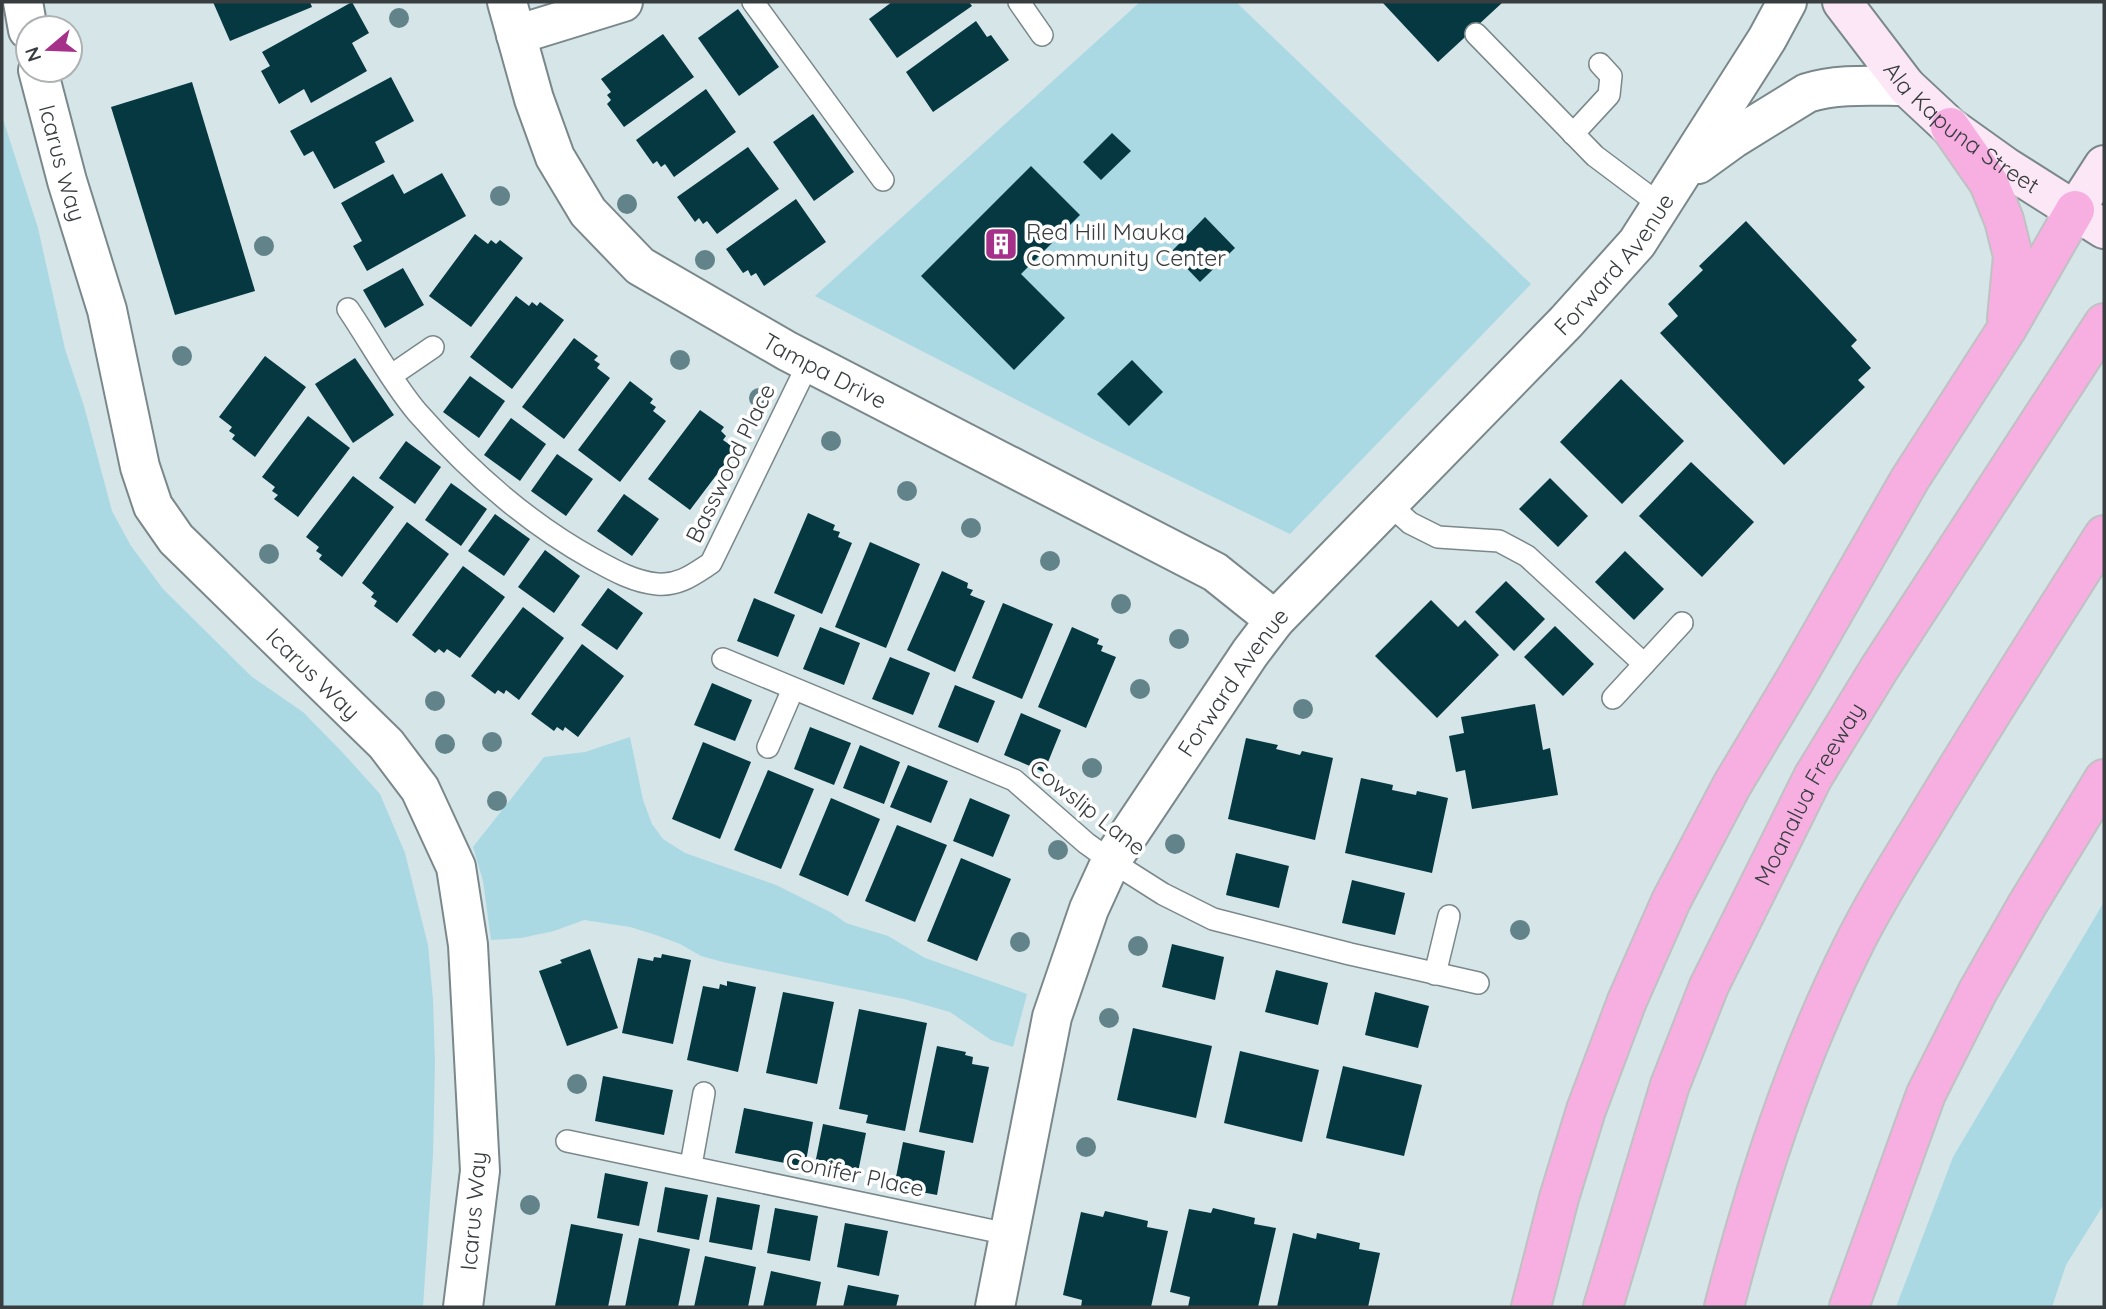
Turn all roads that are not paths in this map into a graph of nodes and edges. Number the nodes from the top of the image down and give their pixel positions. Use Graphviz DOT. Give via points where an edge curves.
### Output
graph roads {
  1 [pos="622,2"];
  2 [pos="753,2"];
  3 [pos="1018,2"];
  4 [pos="1787,2"];
  5 [pos="1842,2"];
  6 [pos="512,18"];
  7 [pos="1476,34"];
  8 [pos="1042,35"];
  9 [pos="1600,64"];
  10 [pos="42,84"];
  11 [pos="1906,86"];
  12 [pos="1950,127"];
  13 [pos="1573,134"];
  14 [pos="2104,165"];
  15 [pos="883,180"];
  16 [pos="1672,191"];
  17 [pos="2093,222"];
  18 [pos="348,309"];
  19 [pos="2104,323"];
  20 [pos="2006,330"];
  21 [pos="433,347"];
  22 [pos="809,362"];
  23 [pos="392,374"];
  24 [pos="1389,504"];
  25 [pos="2104,536"];
  26 [pos="1275,620"];
  27 [pos="1682,623"];
  28 [pos="723,659"];
  29 [pos="1644,664"];
  30 [pos="793,689"];
  31 [pos="1613,698"];
  32 [pos="768,747"];
  33 [pos="2104,779"];
  34 [pos="1111,861"];
  35 [pos="1448,916"];
  36 [pos="1435,974"];
  37 [pos="1478,983"];
  38 [pos="704,1093"];
  39 [pos="568,1140"];
  40 [pos="691,1165"];
  41 [pos="1008,1234"];
  42 [pos="463,1307"];
  43 [pos="995,1307"];
  44 [pos="1531,1307"];
  45 [pos="1603,1307"];
  46 [pos="1724,1307"];
  47 [pos="1849,1307"];
  1 -- 6 [label="street"];
  2 -- 15 [label="lane"];
  3 -- 8 [label="lane"];
  4 -- 16 [label="street, Forward Avenue"];
  5 -- 11 [label="street, Ala Kapuna Street"];
  6 -- 22 [label="street, Tampa Drive" via="555,157 587,212 640,266"];
  7 -- 13 [label="lane"];
  9 -- 13 [label="lane" via="1611,76 1609,95"];
  10 -- 42 [label="street, Icarus Way" via="107,310 140,467 153,506 176,539 386,744 421,789 456,867 468,945 480,1171"];
  11 -- 12 [label="street, Ala Kapuna Street"];
  11 -- 16 [label="street, Forward Avenue" via="1807,93 1734,138"];
  12 -- 17 [label="street, Ala Kapuna Street"];
  12 -- 20 [label="highway" via="1989,183 2004,220 2013,256"];
  13 -- 16 [label="lane" via="1595,156"];
  14 -- 17 [label="street"];
  16 -- 24 [label="street, Forward Avenue" via="1637,243 1566,322"];
  17 -- 20 [label="highway"];
  18 -- 23 [label="lane, Basswood Place"];
  19 -- 45 [label="highway, Moanalua Freeway" via="1806,789 1709,986 1670,1085"];
  20 -- 44 [label="highway" via="1904,491 1732,785 1671,901 1586,1110"];
  21 -- 23 [label="lane"];
  22 -- 23 [label="lane, Basswood Place" via="711,563 686,580 659,584 623,576 522,514 416,410"];
  22 -- 26 [label="street, Tampa Drive" via="1214,572"];
  24 -- 26 [label="street, Forward Avenue"];
  24 -- 29 [label="lane" via="1410,523 1438,537 1499,541 1527,556"];
  25 -- 46 [label="highway" via="1958,764 1853,946 1811,1037 1772,1140"];
  26 -- 34 [label="street, Forward Avenue"];
  27 -- 29 [label="lane"];
  28 -- 30 [label="lane, Cowslip Lane"];
  29 -- 31 [label="lane"];
  30 -- 32 [label="lane"];
  30 -- 34 [label="lane, Cowslip Lane" via="1014,780"];
  33 -- 47 [label="highway" via="1978,991 1926,1094"];
  34 -- 36 [label="lane, Cowslip Lane" via="1213,919"];
  34 -- 41 [label="street, Forward Avenue" via="1089,909 1052,1017"];
  35 -- 36 [label="lane"];
  36 -- 37 [label="lane, Cowslip Lane"];
  38 -- 40 [label="lane"];
  39 -- 40 [label="lane, Conifer Place"];
  40 -- 41 [label="lane, Conifer Place"];
  41 -- 43 [label="street, Forward Avenue"];
}
